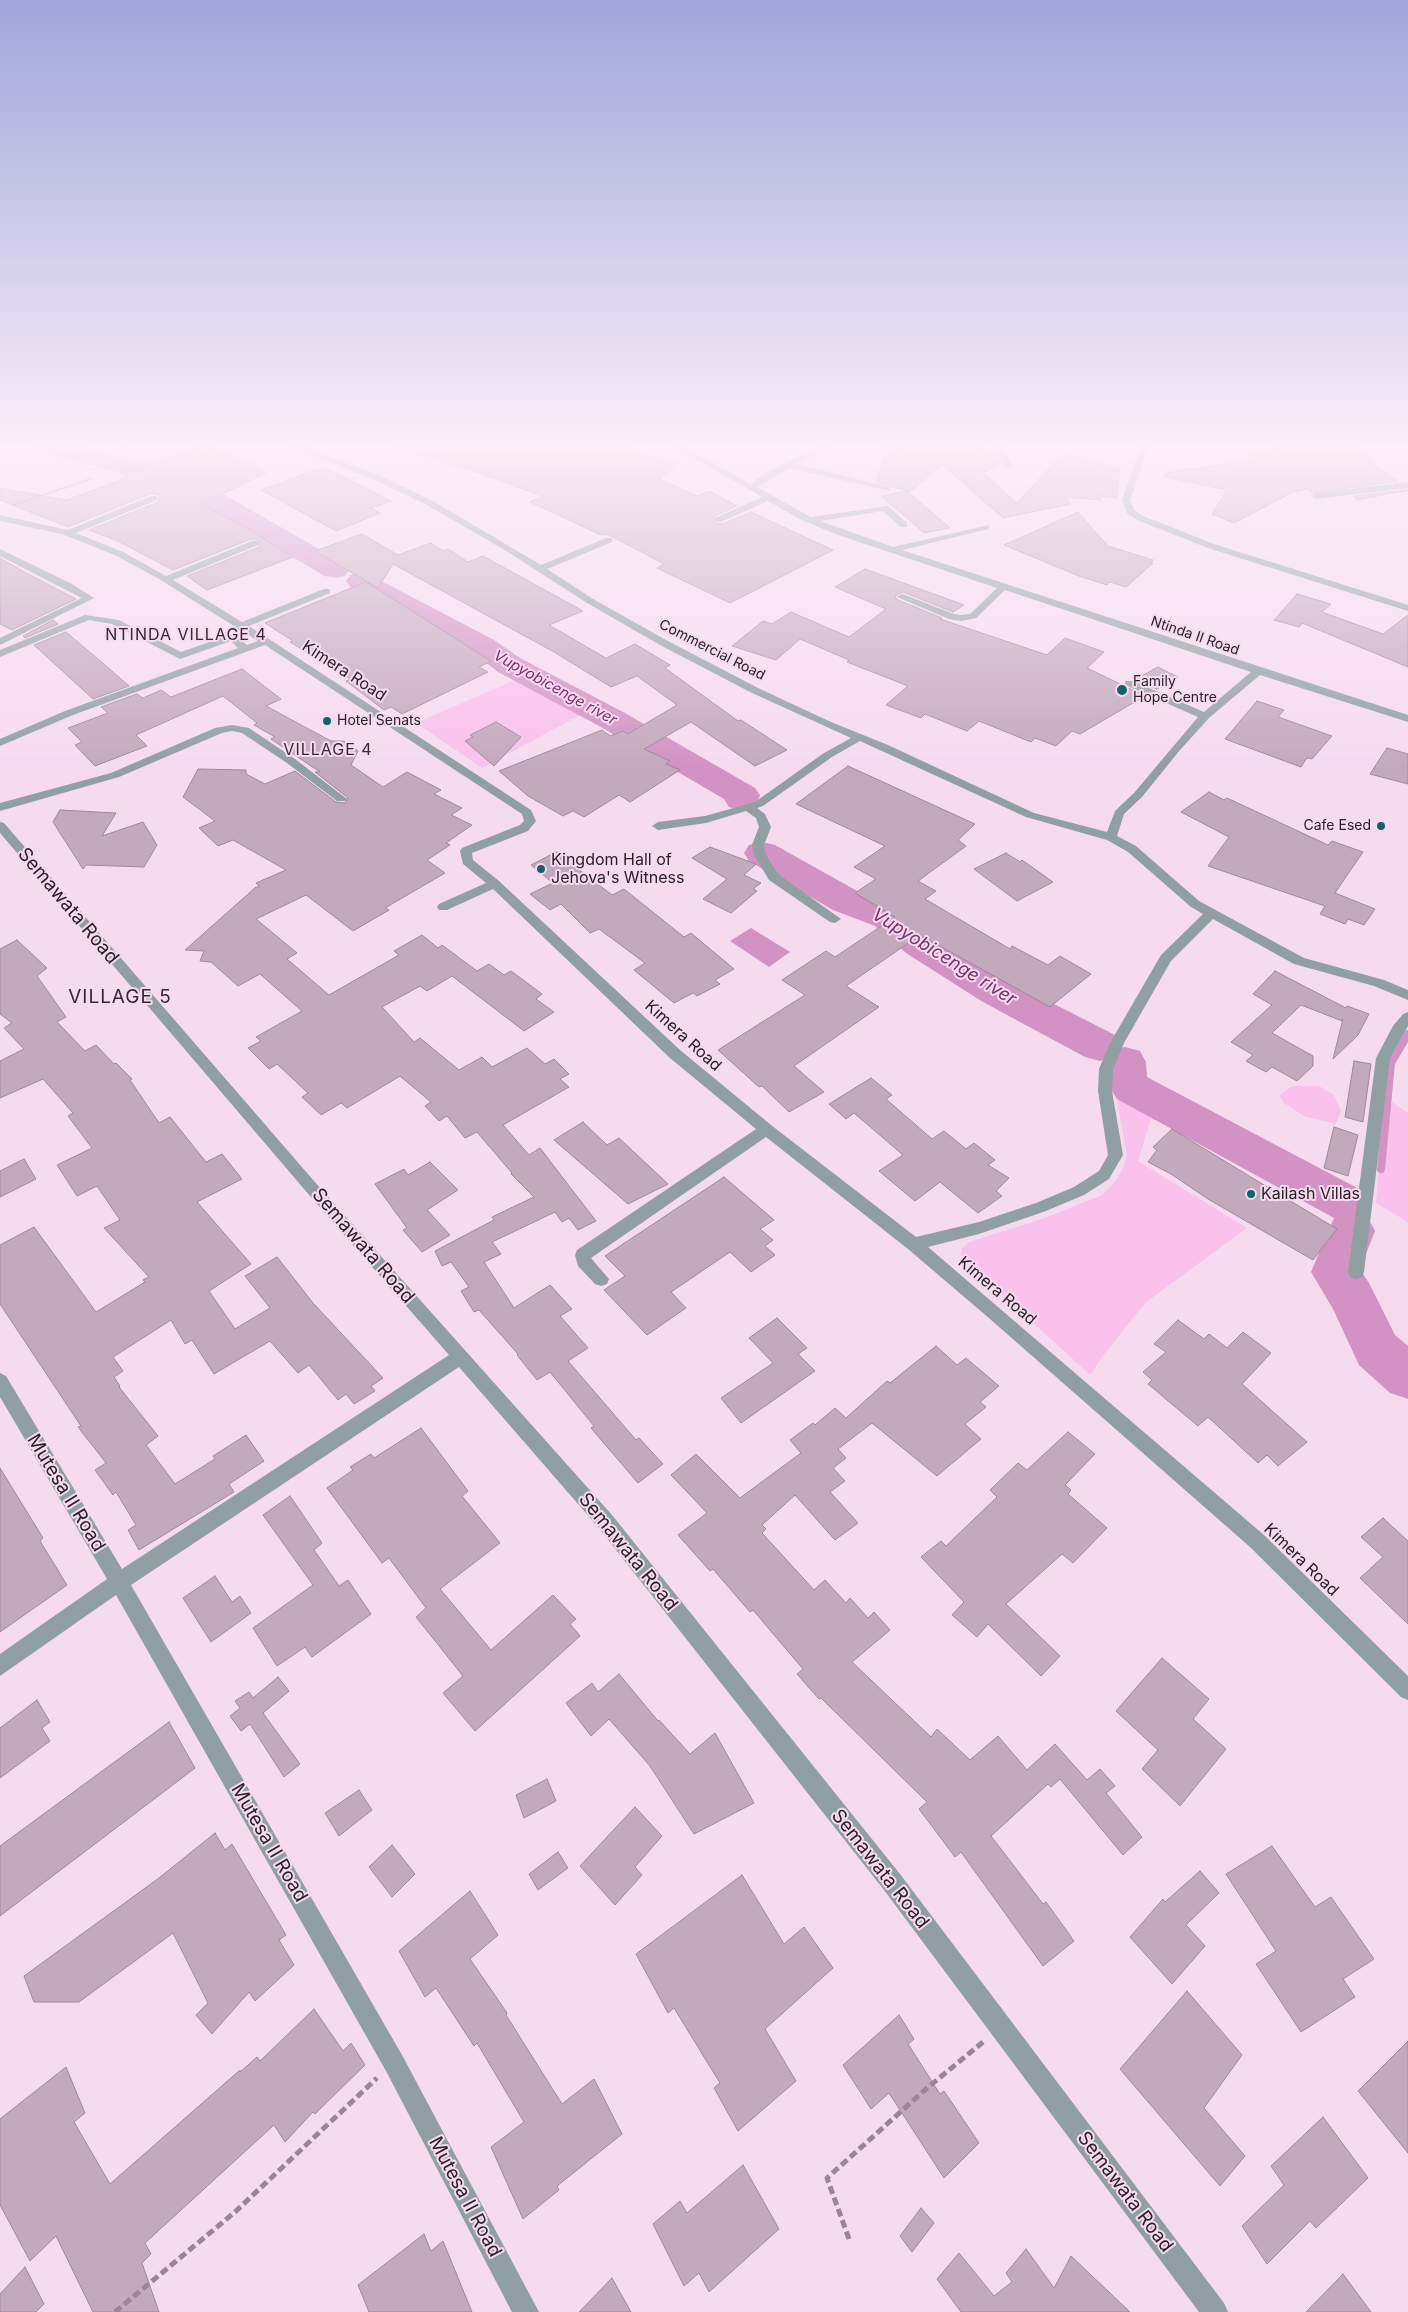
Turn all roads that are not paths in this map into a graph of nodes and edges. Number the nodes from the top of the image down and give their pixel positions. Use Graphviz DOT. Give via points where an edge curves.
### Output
graph roads {
  1 [pos="0,552"];
  2 [pos="115,552"];
  3 [pos="212,552"];
  4 [pos="228,552"];
  5 [pos="512,552"];
  6 [pos="581,552"];
  7 [pos="898,552"];
  8 [pos="1230,552"];
  9 [pos="540,569"];
  10 [pos="161,576"];
  11 [pos="1003,587"];
  12 [pos="327,591"];
  13 [pos="902,597"];
  14 [pos="1408,608"];
  15 [pos="241,626"];
  16 [pos="266,641"];
  17 [pos="0,642"];
  18 [pos="246,648"];
  19 [pos="0,654"];
  20 [pos="1258,672"];
  21 [pos="1129,683"];
  22 [pos="1205,716"];
  23 [pos="1408,719"];
  24 [pos="860,737"];
  25 [pos="0,743"];
  26 [pos="341,799"];
  27 [pos="0,807"];
  28 [pos="748,808"];
  29 [pos="0,826"];
  30 [pos="658,826"];
  31 [pos="1111,836"];
  32 [pos="495,884"];
  33 [pos="443,907"];
  34 [pos="1211,914"];
  35 [pos="835,919"];
  36 [pos="1408,996"];
  37 [pos="1408,1017"];
  38 [pos="766,1129"];
  39 [pos="914,1244"];
  40 [pos="1356,1272"];
  41 [pos="602,1279"];
  42 [pos="460,1357"];
  43 [pos="0,1381"];
  44 [pos="119,1582"];
  45 [pos="0,1666"];
  46 [pos="1408,1690"];
  47 [pos="526,2312"];
  48 [pos="1215,2312"];
  1 -- 17 [label="street" via="89,598"];
  2 -- 10 [label="street, Kimera Road"];
  3 -- 10 [label="street"];
  4 -- 10 [label="street"];
  5 -- 9 [label="street, Commercial Road"];
  6 -- 9 [label="street"];
  7 -- 11 [label="street, Ntinda II Road"];
  8 -- 14 [label="street"];
  9 -- 24 [label="street, Commercial Road" via="664,643 762,693"];
  10 -- 15 [label="street, Kimera Road"];
  11 -- 13 [label="street" via="973,616 961,618"];
  11 -- 20 [label="street, Ntinda II Road"];
  12 -- 15 [label="street"];
  15 -- 16 [label="street, Kimera Road"];
  16 -- 18 [label="street"];
  16 -- 32 [label="street, Kimera Road" via="528,812 530,821 524,828 466,850 467,861"];
  18 -- 19 [label="street" via="232,637 180,656 114,622 88,616"];
  18 -- 25 [label="street" via="70,713"];
  20 -- 22 [label="street"];
  20 -- 23 [label="street, Ntinda II Road"];
  21 -- 22 [label="street"];
  22 -- 31 [label="street" via="1119,814"];
  24 -- 28 [label="street" via="828,755 759,804"];
  24 -- 31 [label="street, Commercial Road" via="1030,815"];
  26 -- 27 [label="street" via="245,730 232,728 219,730 115,776"];
  28 -- 30 [label="street" via="706,819"];
  28 -- 35 [label="street" via="761,816 765,827 758,845 773,877"];
  29 -- 42 [label="street, Semawata Road"];
  31 -- 34 [label="street, Commercial Road" via="1132,849"];
  32 -- 33 [label="street"];
  32 -- 38 [label="street, Kimera Road" via="674,1054"];
  34 -- 36 [label="street, Commercial Road" via="1299,961 1379,983"];
  34 -- 39 [label="street" via="1166,958 1147,986 1106,1068 1105,1091 1116,1156 1104,1175 1079,1191 1041,1207 979,1228"];
  37 -- 40 [label="street" via="1383,1058"];
  38 -- 39 [label="street, Kimera Road"];
  38 -- 41 [label="street" via="583,1255 584,1261"];
  39 -- 46 [label="street, Kimera Road" via="1257,1541"];
  42 -- 44 [label="street"];
  42 -- 48 [label="street, Semawata Road" via="605,1521 892,1882"];
  43 -- 44 [label="street, Mutesa II Road"];
  44 -- 45 [label="street"];
  44 -- 47 [label="street, Mutesa II Road" via="394,2063"];
}
